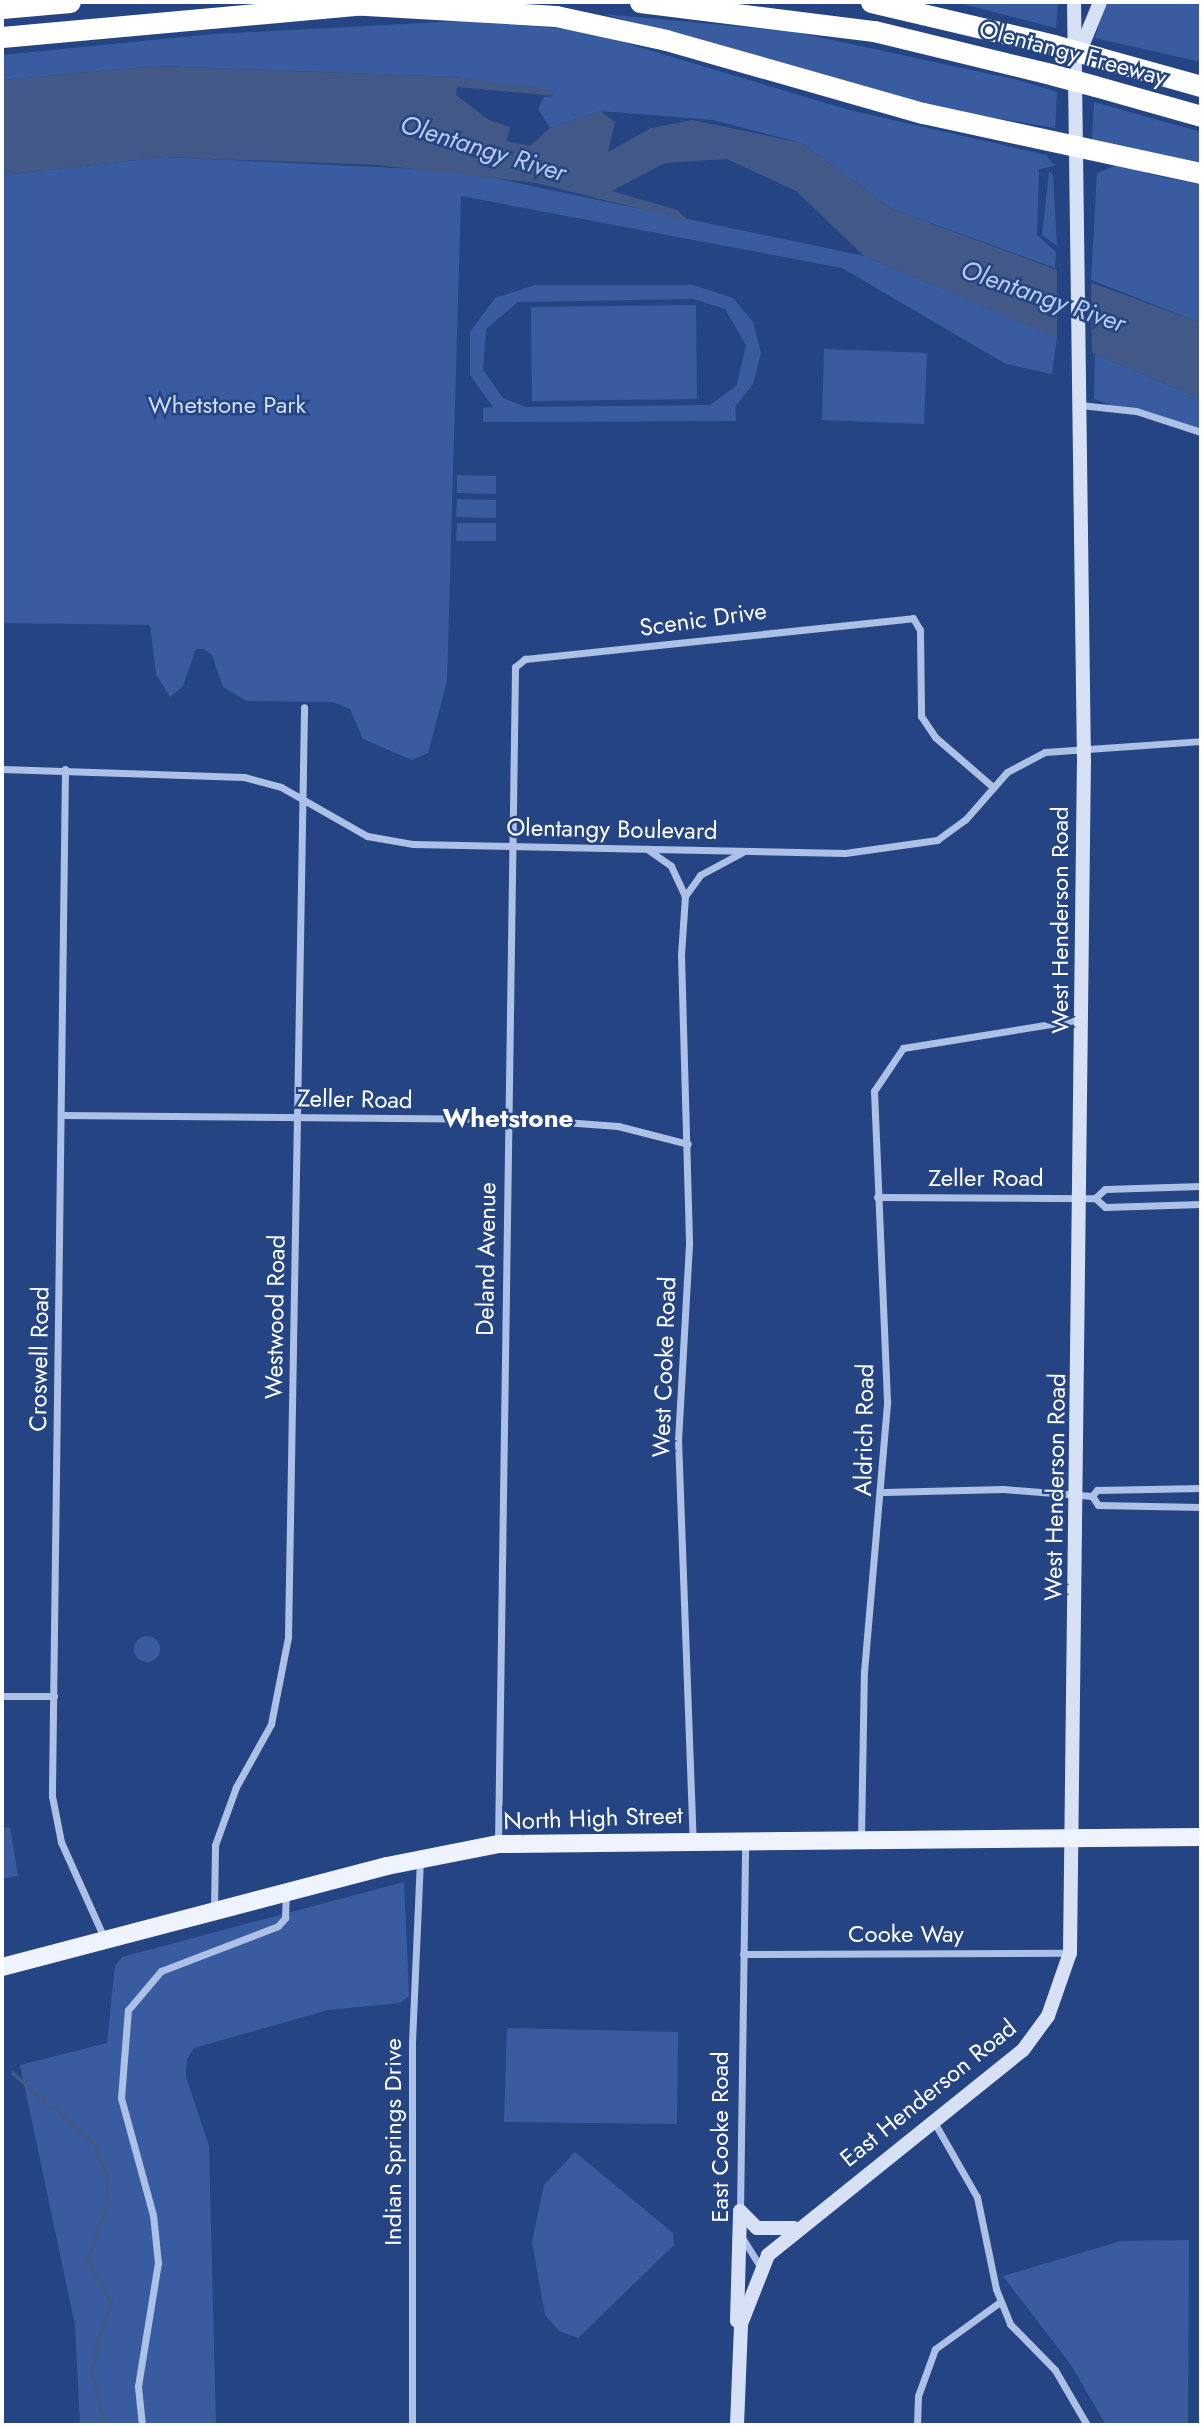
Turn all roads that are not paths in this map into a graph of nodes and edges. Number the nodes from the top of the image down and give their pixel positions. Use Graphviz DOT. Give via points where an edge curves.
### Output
graph roads {
  1 [pos="70,2"];
  2 [pos="395,2"];
  3 [pos="640,2"];
  4 [pos="871,2"];
  5 [pos="1074,2"];
  6 [pos="1100,2"];
  7 [pos="349,4"];
  8 [pos="2,8"];
  9 [pos="2,37"];
  10 [pos="1086,58"];
  11 [pos="1201,86"];
  12 [pos="1201,116"];
  13 [pos="1077,147"];
  14 [pos="1201,173"];
  15 [pos="1080,405"];
  16 [pos="1201,432"];
  17 [pos="513,675"];
  18 [pos="304,707"];
  19 [pos="1201,741"];
  20 [pos="1084,747"];
  21 [pos="2,769"];
  22 [pos="65,769"];
  23 [pos="993,786"];
  24 [pos="302,801"];
  25 [pos="511,845"];
  26 [pos="643,848"];
  27 [pos="747,851"];
  28 [pos="685,896"];
  29 [pos="1083,1019"];
  30 [pos="61,1115"];
  31 [pos="298,1116"];
  32 [pos="508,1119"];
  33 [pos="688,1144"];
  34 [pos="1201,1186"];
  35 [pos="877,1197"];
  36 [pos="1088,1199"];
  37 [pos="1201,1204"];
  38 [pos="1201,1488"];
  39 [pos="884,1492"];
  40 [pos="1085,1496"];
  41 [pos="1201,1507"];
  42 [pos="2,1696"];
  43 [pos="54,1696"];
  44 [pos="1201,1837"];
  45 [pos="1075,1838"];
  46 [pos="693,1839"];
  47 [pos="745,1839"];
  48 [pos="861,1839"];
  49 [pos="498,1844"];
  50 [pos="420,1858"];
  51 [pos="286,1893"];
  52 [pos="214,1912"];
  53 [pos="105,1940"];
  54 [pos="1070,1953"];
  55 [pos="743,1954"];
  56 [pos="2,1967"];
  57 [pos="933,2121"];
  58 [pos="740,2211"];
  59 [pos="795,2228"];
  60 [pos="761,2267"];
  61 [pos="999,2302"];
  62 [pos="738,2354"];
  63 [pos="142,2425"];
  64 [pos="412,2425"];
  65 [pos="737,2425"];
  66 [pos="916,2425"];
  67 [pos="1087,2425"];
  1 -- 8 [label="highway"];
  2 -- 7 [label="highway"];
  3 -- 12 [label="highway, Olentangy Freeway, bridge" via="874,32"];
  4 -- 10 [label="highway, Olentangy Freeway, bridge" via="1054,45"];
  5 -- 10 [label="main road, West Henderson Road"];
  6 -- 10 [label="main road"];
  7 -- 9 [label="highway"];
  7 -- 13 [label="highway" via="556,16"];
  10 -- 11 [label="highway, Olentangy Freeway"];
  10 -- 13 [label="main road, West Henderson Road"];
  13 -- 14 [label="highway"];
  13 -- 15 [label="main road, West Henderson Road"];
  15 -- 16 [label="street" via="1136,411"];
  15 -- 20 [label="main road, West Henderson Road"];
  17 -- 23 [label="street, Scenic Drive" via="525,659 908,617 920,630 918,708 925,724"];
  17 -- 25 [label="street, Deland Avenue"];
  18 -- 24 [label="street, Westwood Road"];
  19 -- 20 [label="street, Olentangy Boulevard"];
  20 -- 23 [label="street, Olentangy Boulevard" via="1032,757"];
  20 -- 29 [label="main road, West Henderson Road"];
  21 -- 22 [label="street, Olentangy Boulevard"];
  22 -- 24 [label="street, Olentangy Boulevard" via="218,773 281,787"];
  22 -- 30 [label="street, Croswell Road"];
  23 -- 27 [label="street, Olentangy Boulevard" via="965,820 916,846"];
  24 -- 25 [label="street, Olentangy Boulevard" via="340,824 393,842"];
  24 -- 31 [label="street, Westwood Road"];
  25 -- 26 [label="street, Olentangy Boulevard"];
  25 -- 32 [label="street, Deland Avenue"];
  26 -- 27 [label="street, Olentangy Boulevard"];
  26 -- 28 [label="street" via="671,866"];
  27 -- 28 [label="street" via="711,867"];
  28 -- 33 [label="street, West Cooke Road" via="681,955"];
  29 -- 35 [label="street, Aldrich Road" via="919,1043 897,1051 874,1091"];
  29 -- 36 [label="main road, West Henderson Road"];
  30 -- 31 [label="street, Zeller Road"];
  30 -- 43 [label="street, Croswell Road"];
  31 -- 32 [label="street, Zeller Road"];
  31 -- 52 [label="street, Westwood Road" via="288,1637 271,1724 236,1787 215,1845"];
  32 -- 33 [label="street, Zeller Road" via="618,1126"];
  32 -- 49 [label="street, Deland Avenue"];
  33 -- 46 [label="street, West Cooke Road" via="678,1439"];
  34 -- 36 [label="street, Zeller Road" via="1105,1189"];
  35 -- 36 [label="street, Zeller Road"];
  35 -- 39 [label="street, Aldrich Road" via="887,1401"];
  36 -- 37 [label="street, Zeller Road" via="1105,1207"];
  36 -- 40 [label="main road, West Henderson Road"];
  38 -- 40 [label="street" via="1097,1490"];
  39 -- 40 [label="street" via="1003,1489"];
  39 -- 48 [label="street, Aldrich Road" via="864,1671"];
  40 -- 41 [label="street" via="1098,1505"];
  40 -- 45 [label="main road, West Henderson Road"];
  42 -- 43 [label="street"];
  43 -- 53 [label="street, Croswell Road" via="54,1815"];
  44 -- 45 [label="main road, North High Street"];
  45 -- 48 [label="main road, North High Street"];
  45 -- 54 [label="main road, East Henderson Road"];
  46 -- 47 [label="main road, North High Street"];
  46 -- 49 [label="main road, North High Street"];
  47 -- 48 [label="main road, North High Street"];
  47 -- 55 [label="street, East Cooke Road"];
  49 -- 50 [label="main road, North High Street"];
  50 -- 51 [label="main road, North High Street"];
  50 -- 64 [label="street, Indian Springs Drive" via="412,2042"];
  51 -- 52 [label="main road, North High Street"];
  51 -- 63 [label="street" via="282,1923 161,1971 128,2010 121,2098 153,2215 159,2263 138,2386"];
  52 -- 53 [label="main road, North High Street"];
  53 -- 56 [label="main road, North High Street"];
  54 -- 55 [label="street, Cooke Way"];
  54 -- 57 [label="main road, East Henderson Road" via="1057,1997 1035,2035"];
  55 -- 58 [label="street, East Cooke Road"];
  57 -- 59 [label="main road, East Henderson Road"];
  57 -- 61 [label="street" via="977,2197"];
  58 -- 59 [label="main road" via="757,2228"];
  58 -- 60 [label="street, East Cooke Road" via="743,2239"];
  58 -- 62 [label="main road"];
  59 -- 60 [label="main road, East Henderson Road"];
  60 -- 62 [label="main road"];
  61 -- 66 [label="street" via="935,2349 918,2396"];
  61 -- 67 [label="street" via="1010,2324 1055,2370"];
  62 -- 65 [label="main road"];
}
